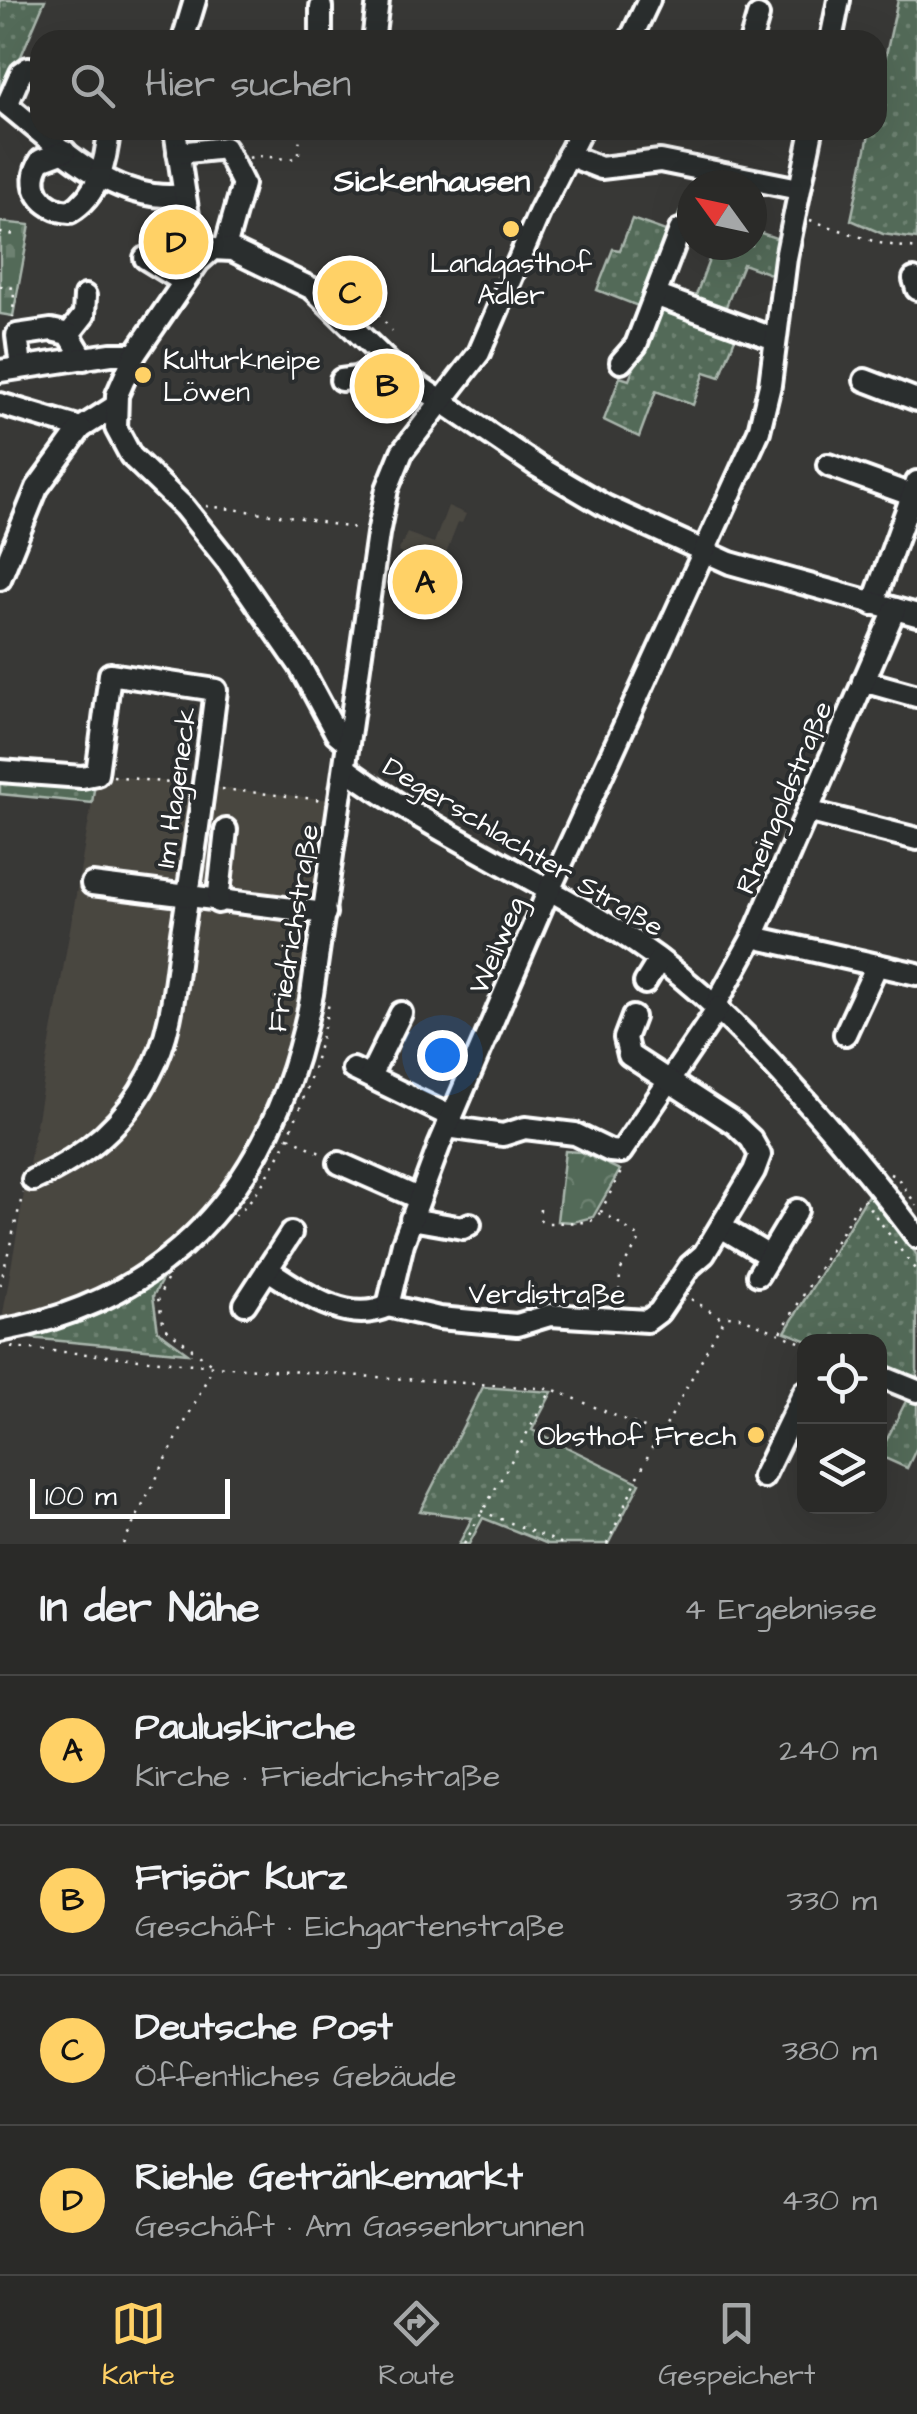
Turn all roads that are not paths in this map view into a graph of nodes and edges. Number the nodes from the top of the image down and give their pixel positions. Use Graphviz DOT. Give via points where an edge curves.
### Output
graph roads {
  1 [pos="195,0"];
  2 [pos="378,0"];
  3 [pos="649,0"];
  4 [pos="839,0"];
  5 [pos="322,7"];
  6 [pos="758,16"];
  7 [pos="187,30"];
  8 [pos="321,30"];
  9 [pos="374,30"];
  10 [pos="635,30"];
  11 [pos="754,30"];
  12 [pos="834,30"];
  13 [pos="30,68"];
  14 [pos="30,124"];
  15 [pos="50,140"];
  16 [pos="107,140"];
  17 [pos="176,140"];
  18 [pos="576,140"];
  19 [pos="810,140"];
  20 [pos="65,152"];
  21 [pos="178,152"];
  22 [pos="568,155"];
  23 [pos="100,176"];
  24 [pos="799,189"];
  25 [pos="185,195"];
  26 [pos="677,238"];
  27 [pos="216,250"];
  28 [pos="145,258"];
  29 [pos="184,282"];
  30 [pos="655,295"];
  31 [pos="84,296"];
  32 [pos="69,334"];
  33 [pos="775,339"];
  34 [pos="135,354"];
  35 [pos="84,359"];
  36 [pos="622,362"];
  37 [pos="387,363"];
  38 [pos="10,369"];
  39 [pos="342,380"];
  40 [pos="865,380"];
  41 [pos="442,400"];
  42 [pos="917,400"];
  43 [pos="0,404"];
  44 [pos="114,412"];
  45 [pos="81,428"];
  46 [pos="828,466"];
  47 [pos="916,491"];
  48 [pos="703,552"];
  49 [pos="0,579"];
  50 [pos="873,604"];
  51 [pos="894,610"];
  52 [pos="917,616"];
  53 [pos="863,681"];
  54 [pos="917,696"];
  55 [pos="348,743"];
  56 [pos="345,768"];
  57 [pos="0,771"];
  58 [pos="807,810"];
  59 [pos="226,830"];
  60 [pos="917,839"];
  61 [pos="92,884"];
  62 [pos="550,890"];
  63 [pos="188,898"];
  64 [pos="218,902"];
  65 [pos="324,912"];
  66 [pos="753,937"];
  67 [pos="659,960"];
  68 [pos="877,964"];
  69 [pos="917,974"];
  70 [pos="645,983"];
  71 [pos="717,1006"];
  72 [pos="400,1013"];
  73 [pos="633,1017"];
  74 [pos="844,1034"];
  75 [pos="668,1082"];
  76 [pos="450,1122"];
  77 [pos="339,1164"];
  78 [pos="33,1180"];
  79 [pos="418,1198"];
  80 [pos="797,1210"];
  81 [pos="411,1220"];
  82 [pos="470,1224"];
  83 [pos="721,1227"];
  84 [pos="290,1233"];
  85 [pos="917,1237"];
  86 [pos="769,1256"];
  87 [pos="267,1270"];
  88 [pos="758,1275"];
  89 [pos="245,1304"];
  90 [pos="388,1306"];
  91 [pos="0,1330"];
  92 [pos="887,1379"];
  93 [pos="917,1392"];
  94 [pos="797,1407"];
  95 [pos="764,1477"];
  1 -- 7 [label="street"];
  2 -- 9 [label="street"];
  3 -- 10 [label="street"];
  4 -- 12 [label="street"];
  5 -- 8 [label="street"];
  6 -- 11 [label="street"];
  13 -- 14 [label="street" via="21,73 7,105"];
  15 -- 20 [label="street"];
  16 -- 23 [label="street"];
  17 -- 21 [label="street"];
  18 -- 22 [label="street, Friedrichstraße"];
  19 -- 24 [label="street, Weilweg"];
  20 -- 23 [label="street"];
  20 -- 23 [label="street" via="48,155 36,169 33,187 43,201 70,212"];
  21 -- 25 [label="street"];
  21 -- 27 [label="street" via="225,148 243,184"];
  22 -- 24 [label="street" via="601,168 660,161"];
  22 -- 41 [label="street, Friedrichstraße" via="480,353"];
  23 -- 25 [label="street" via="153,195"];
  24 -- 33 [label="street, Weilweg"];
  25 -- 27 [label="street" via="190,229"];
  26 -- 30 [label="street"];
  27 -- 29 [label="street"];
  27 -- 37 [label="street" via="312,290"];
  28 -- 29 [label="street"];
  29 -- 34 [label="street"];
  30 -- 33 [label="street"];
  30 -- 36 [label="street"];
  31 -- 32 [label="street" via="84,315"];
  32 -- 35 [label="street"];
  32 -- 38 [label="street" via="17,335"];
  33 -- 48 [label="street, Weilweg" via="759,432"];
  34 -- 35 [label="street"];
  34 -- 44 [label="street"];
  35 -- 38 [label="street"];
  37 -- 39 [label="street"];
  37 -- 41 [label="street"];
  40 -- 42 [label="street"];
  41 -- 48 [label="street" via="582,493"];
  41 -- 55 [label="street, Friedrichstraße" via="396,465 384,501"];
  43 -- 45 [label="street"];
  44 -- 45 [label="street"];
  44 -- 55 [label="street" via="131,456 184,506 282,638"];
  45 -- 49 [label="street" via="37,488"];
  46 -- 47 [label="street"];
  47 -- 50 [label="street"];
  48 -- 50 [label="street"];
  48 -- 62 [label="street, Weilweg"];
  50 -- 51 [label="street"];
  51 -- 52 [label="street"];
  51 -- 53 [label="street, Rheingoldstraße"];
  53 -- 54 [label="street"];
  53 -- 58 [label="street, Rheingoldstraße"];
  55 -- 56 [label="street, Friedrichstraße"];
  56 -- 62 [label="street, Degerschlachter Straße"];
  56 -- 65 [label="street, Friedrichstraße" via="332,800"];
  57 -- 63 [label="street, Im Hageneck" via="97,774 110,674 216,690"];
  58 -- 60 [label="street"];
  58 -- 66 [label="street, Rheingoldstraße"];
  59 -- 64 [label="street"];
  61 -- 63 [label="street"];
  62 -- 67 [label="street, Degerschlachter Straße"];
  62 -- 76 [label="street, Weilweg"];
  63 -- 64 [label="street"];
  63 -- 78 [label="street" via="169,1020 148,1078 94,1144"];
  64 -- 65 [label="street"];
  65 -- 91 [label="street, Friedrichstraße" via="297,1064 272,1128 234,1190 188,1241 126,1286 64,1314"];
  66 -- 68 [label="street"];
  66 -- 71 [label="street, Rheingoldstraße"];
  67 -- 70 [label="street"];
  67 -- 71 [label="street, Degerschlachter Straße"];
  68 -- 69 [label="street"];
  68 -- 74 [label="street"];
  71 -- 75 [label="street, Rheingoldstraße"];
  71 -- 85 [label="street, Degerschlachter Straße" via="844,1144"];
  72 -- 76 [label="street" via="362,1072"];
  73 -- 75 [label="street" via="625,1049"];
  75 -- 76 [label="street, Rheingoldstraße" via="621,1152 576,1134 526,1128 503,1135"];
  75 -- 83 [label="street, Verdistraße" via="736,1124 758,1150 758,1165"];
  76 -- 79 [label="street, Weilweg"];
  77 -- 79 [label="street"];
  79 -- 81 [label="street, Weilweg"];
  80 -- 86 [label="street"];
  81 -- 82 [label="street"];
  81 -- 90 [label="street, Weilweg"];
  83 -- 86 [label="street"];
  83 -- 90 [label="street, Verdistraße" via="653,1318 550,1315 517,1325"];
  84 -- 87 [label="street"];
  86 -- 88 [label="street"];
  87 -- 89 [label="street"];
  87 -- 90 [label="street, Verdistraße" via="334,1306 364,1312"];
  92 -- 93 [label="street"];
  94 -- 95 [label="street"];
}
